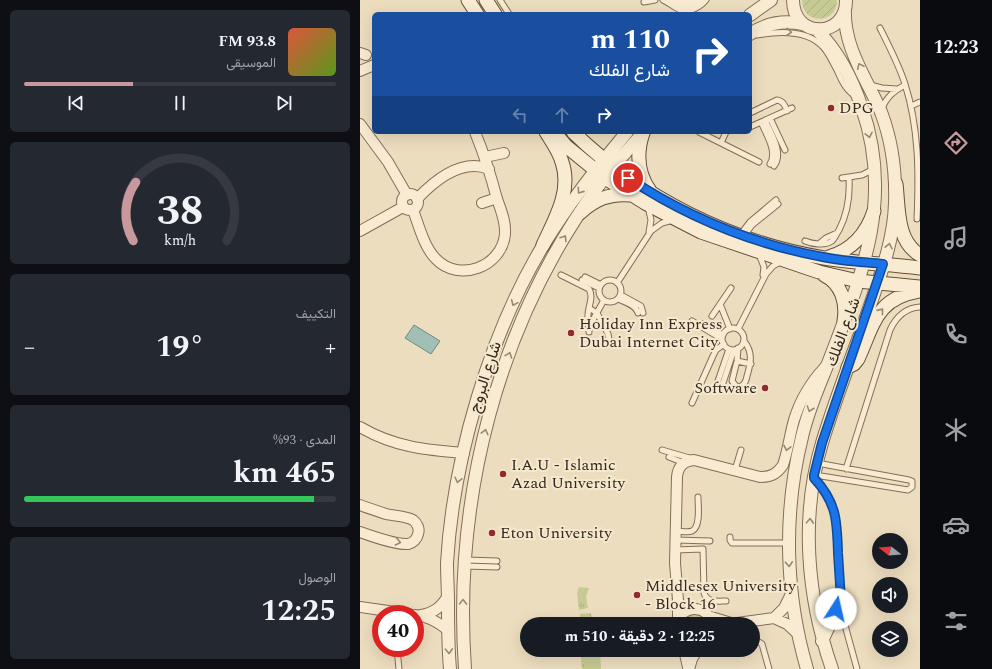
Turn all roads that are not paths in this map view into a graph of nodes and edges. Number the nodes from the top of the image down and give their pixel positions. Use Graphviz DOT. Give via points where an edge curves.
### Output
graph roads {
  1 [pos="468,0"];
  2 [pos="486,0"];
  3 [pos="500,0"];
  4 [pos="654,0"];
  5 [pos="663,0"];
  6 [pos="673,0"];
  7 [pos="698,0"];
  8 [pos="706,0"];
  9 [pos="771,0"];
  10 [pos="793,0"];
  11 [pos="644,2"];
  12 [pos="846,2"];
  13 [pos="475,12"];
  14 [pos="493,12"];
  15 [pos="507,12"];
  16 [pos="752,14"];
  17 [pos="803,24"];
  18 [pos="880,28"];
  19 [pos="817,30"];
  20 [pos="752,33"];
  21 [pos="752,35"];
  22 [pos="372,66"];
  23 [pos="360,71"];
  24 [pos="868,84"];
  25 [pos="905,85"];
  26 [pos="897,89"];
  27 [pos="858,97"];
  28 [pos="920,102"];
  29 [pos="911,106"];
  30 [pos="752,112"];
  31 [pos="881,113"];
  32 [pos="766,120"];
  33 [pos="752,126"];
  34 [pos="362,130"];
  35 [pos="476,134"];
  36 [pos="547,134"];
  37 [pos="556,134"];
  38 [pos="575,134"];
  39 [pos="626,134"];
  40 [pos="641,134"];
  41 [pos="643,134"];
  42 [pos="703,134"];
  43 [pos="725,134"];
  44 [pos="721,143"];
  45 [pos="784,150"];
  46 [pos="483,152"];
  47 [pos="504,153"];
  48 [pos="759,162"];
  49 [pos="608,164"];
  50 [pos="772,165"];
  51 [pos="466,166"];
  52 [pos="875,168"];
  53 [pos="489,169"];
  54 [pos="600,174"];
  55 [pos="842,178"];
  56 [pos="849,178"];
  57 [pos="896,184"];
  58 [pos="407,194"];
  59 [pos="631,195"];
  60 [pos="497,198"];
  61 [pos="417,199"];
  62 [pos="649,199"];
  63 [pos="777,202"];
  64 [pos="482,203"];
  65 [pos="408,208"];
  66 [pos="874,211"];
  67 [pos="580,213"];
  68 [pos="917,219"];
  69 [pos="676,220"];
  70 [pos="360,232"];
  71 [pos="742,235"];
  72 [pos="647,237"];
  73 [pos="805,241"];
  74 [pos="543,245"];
  75 [pos="757,252"];
  76 [pos="920,255"];
  77 [pos="825,258"];
  78 [pos="785,261"];
  79 [pos="864,262"];
  80 [pos="883,264"];
  81 [pos="920,268"];
  82 [pos="819,272"];
  83 [pos="561,275"];
  84 [pos="584,278"];
  85 [pos="763,278"];
  86 [pos="858,281"];
  87 [pos="617,283"];
  88 [pos="878,283"];
  89 [pos="600,286"];
  90 [pos="731,288"];
  91 [pos="920,288"];
  92 [pos="920,291"];
  93 [pos="619,297"];
  94 [pos="604,300"];
  95 [pos="720,305"];
  96 [pos="920,307"];
  97 [pos="589,308"];
  98 [pos="597,313"];
  99 [pos="640,313"];
  100 [pos="712,316"];
  101 [pos="692,320"];
  102 [pos="844,321"];
  103 [pos="738,329"];
  104 [pos="725,335"];
  105 [pos="744,341"];
  106 [pos="594,342"];
  107 [pos="734,349"];
  108 [pos="738,361"];
  109 [pos="750,364"];
  110 [pos="827,364"];
  111 [pos="848,367"];
  112 [pos="721,382"];
  113 [pos="692,403"];
  114 [pos="360,427"];
  115 [pos="662,450"];
  116 [pos="741,450"];
  117 [pos="464,453"];
  118 [pos="669,457"];
  119 [pos="689,461"];
  120 [pos="817,463"];
  121 [pos="846,469"];
  122 [pos="735,470"];
  123 [pos="814,477"];
  124 [pos="698,496"];
  125 [pos="360,505"];
  126 [pos="360,532"];
  127 [pos="730,537"];
  128 [pos="710,541"];
  129 [pos="676,543"];
  130 [pos="788,543"];
  131 [pos="464,563"];
  132 [pos="497,564"];
  133 [pos="676,582"];
  134 [pos="792,592"];
  135 [pos="448,596"];
  136 [pos="841,600"];
  137 [pos="726,601"];
  138 [pos="360,607"];
  139 [pos="372,609"];
  140 [pos="698,609"];
  141 [pos="424,614"];
  142 [pos="424,617"];
  143 [pos="677,617"];
  144 [pos="681,617"];
  145 [pos="708,617"];
  146 [pos="774,618"];
  147 [pos="760,621"];
  148 [pos="448,630"];
  149 [pos="798,634"];
  150 [pos="822,641"];
  151 [pos="760,643"];
  152 [pos="398,657"];
  153 [pos="686,657"];
  154 [pos="693,657"];
  155 [pos="399,669"];
  156 [pos="450,669"];
  157 [pos="465,669"];
  158 [pos="689,669"];
  159 [pos="769,669"];
  160 [pos="807,669"];
  161 [pos="832,669"];
  162 [pos="857,669"];
  1 -- 13 [label="main road"];
  2 -- 14 [label="main road"];
  3 -- 15 [label="lane"];
  4 -- 11 [label="lane"];
  5 -- 8 [label="lane" via="683,11 694,9"];
  6 -- 7 [label="street" via="684,5"];
  9 -- 16 [label="street"];
  10 -- 17 [label="street" via="793,10"];
  12 -- 19 [label="street" via="841,18 835,25"];
  24 -- 12 [label="street, شارع الفلك, one-way" via="849,43 845,25"];
  17 -- 19 [label="street"];
  17 -- 20 [label="street" via="770,24"];
  18 -- 25 [label="lane"];
  19 -- 27 [label="street, شارع الفلك" via="842,60"];
  21 -- 27 [label="lane, one-way" via="785,31 815,41 824,48 845,86"];
  22 -- 23 [label="street"];
  24 -- 26 [label="lane"];
  24 -- 31 [label="street, شارع الفلك"];
  25 -- 26 [label="lane"];
  25 -- 29 [label="lane"];
  26 -- 31 [label="lane" via="886,100"];
  27 -- 52 [label="street, شارع الفلك, one-way" via="870,135"];
  28 -- 29 [label="lane"];
  29 -- 68 [label="lane" via="918,171"];
  30 -- 32 [label="lane" via="777,100 790,109"];
  31 -- 57 [label="street, شارع الفلك" via="890,143"];
  32 -- 33 [label="lane"];
  32 -- 45 [label="lane"];
  32 -- 50 [label="lane" via="773,151"];
  34 -- 58 [label="street" via="388,162"];
  35 -- 46 [label="street"];
  36 -- 74 [label="main road" via="562,161 565,185 563,199"];
  37 -- 54 [label="main road" via="566,146"];
  38 -- 49 [label="main road"];
  39 -- 49 [label="street, شارع البروج"];
  40 -- 49 [label="street, شارع البروج"];
  41 -- 62 [label="main road" via="639,165"];
  42 -- 44 [label="lane"];
  43 -- 44 [label="lane"];
  44 -- 48 [label="lane"];
  46 -- 47 [label="street"];
  46 -- 51 [label="street"];
  46 -- 53 [label="street"];
  49 -- 54 [label="street, شارع البروج"];
  49 -- 62 [label="main road"];
  51 -- 53 [label="street"];
  51 -- 61 [label="street" via="434,183"];
  52 -- 56 [label="lane"];
  52 -- 66 [label="street, شارع الفلك"];
  53 -- 60 [label="street"];
  54 -- 59 [label="main road"];
  54 -- 67 [label="street, شارع البروج"];
  54 -- 74 [label="street, شارع البروج, one-way"];
  55 -- 56 [label="lane"];
  56 -- 73 [label="lane" via="846,212 837,233 820,243 812,244"];
  57 -- 76 [label="main road" via="903,236 909,246"];
  80 -- 57 [label="street, شارع الفلك, one-way" via="893,228"];
  58 -- 61 [label="street"];
  58 -- 65 [label="street" via="402,201"];
  59 -- 62 [label="main road"];
  59 -- 67 [label="main road" via="620,194 598,199"];
  60 -- 64 [label="street"];
  60 -- 65 [label="street" via="504,221 503,244 489,263 467,271 444,266 432,256"];
  61 -- 65 [label="street" via="418,205"];
  62 -- 69 [label="main road"];
  62 -- 71 [label="main road"];
  62 -- 72 [label="lane" via="651,220"];
  63 -- 71 [label="lane" via="747,225"];
  65 -- 70 [label="street"];
  66 -- 77 [label="main road" via="867,229 854,244"];
  66 -- 79 [label="street, شارع الفلك"];
  131 -- 67 [label="street, شارع البروج, one-way" via="476,469 504,367 545,272"];
  69 -- 72 [label="lane" via="662,223"];
  69 -- 75 [label="main road"];
  71 -- 77 [label="main road" via="784,249"];
  72 -- 87 [label="lane"];
  74 -- 117 [label="street, شارع البروج, one-way" via="522,284 488,367"];
  75 -- 78 [label="main road"];
  75 -- 85 [label="lane" via="763,261"];
  77 -- 79 [label="main road"];
  78 -- 82 [label="main road"];
  78 -- 85 [label="lane" via="773,266"];
  79 -- 80 [label="main road"];
  79 -- 86 [label="street, شارع الفلك"];
  80 -- 81 [label="main road"];
  80 -- 88 [label="street, شارع الفلك"];
  82 -- 86 [label="main road"];
  82 -- 102 [label="main road" via="832,280 842,293 846,312"];
  83 -- 97 [label="lane" via="589,289"];
  84 -- 89 [label="lane"];
  85 -- 103 [label="lane"];
  86 -- 88 [label="main road"];
  86 -- 102 [label="street, شارع الفلك"];
  87 -- 89 [label="lane" via="607,281"];
  87 -- 93 [label="lane" via="621,288"];
  88 -- 91 [label="main road"];
  88 -- 111 [label="street, شارع الفلك"];
  89 -- 94 [label="lane" via="600,295"];
  90 -- 95 [label="lane"];
  111 -- 92 [label="main road, one-way" via="858,359 879,312 895,298"];
  93 -- 94 [label="lane" via="613,302"];
  93 -- 99 [label="lane"];
  94 -- 98 [label="lane"];
  95 -- 100 [label="lane"];
  95 -- 104 [label="lane"];
  96 -- 121 [label="lane" via="903,312 890,330"];
  97 -- 98 [label="lane"];
  97 -- 98 [label="lane" via="589,330"];
  98 -- 106 [label="lane" via="609,339 602,345"];
  101 -- 104 [label="lane"];
  102 -- 110 [label="street, شارع الفلك"];
  103 -- 104 [label="lane"];
  103 -- 105 [label="lane" via="744,336"];
  104 -- 107 [label="lane"];
  104 -- 113 [label="lane"];
  105 -- 107 [label="lane"];
  105 -- 109 [label="lane" via="751,354"];
  107 -- 108 [label="lane"];
  107 -- 112 [label="lane"];
  108 -- 109 [label="lane"];
  108 -- 109 [label="lane" via="732,381 736,387 743,385"];
  110 -- 122 [label="street, one-way" via="800,403 783,465 779,470 767,477"];
  110 -- 130 [label="street, شارع الفلك, one-way" via="810,406 802,438 792,495"];
  111 -- 120 [label="street, شارع الفلك"];
  114 -- 117 [label="street" via="406,447"];
  115 -- 119 [label="lane" via="689,457"];
  116 -- 122 [label="lane"];
  117 -- 135 [label="street, شارع البروج, one-way" via="451,522 447,564"];
  118 -- 119 [label="lane"];
  119 -- 122 [label="street"];
  119 -- 129 [label="street" via="680,466 678,471"];
  120 -- 121 [label="lane"];
  120 -- 123 [label="street, شارع الفلك"];
  121 -- 123 [label="lane" via="909,480 912,481 912,487 908,490"];
  123 -- 136 [label="lane" via="826,493 837,522"];
  150 -- 123 [label="street, شارع الفلك, one-way" via="810,575 810,508"];
  124 -- 129 [label="lane" via="696,528"];
  126 -- 125 [label="street, one-way" via="406,544 416,539 419,529 413,520"];
  127 -- 130 [label="lane" via="732,543"];
  128 -- 129 [label="lane"];
  129 -- 133 [label="street"];
  129 -- 137 [label="lane" via="704,552 705,597 712,601"];
  130 -- 134 [label="street, شارع الفلك, one-way"];
  131 -- 132 [label="lane"];
  157 -- 131 [label="street, شارع البروج, one-way" via="462,622"];
  133 -- 140 [label="street" via="682,596"];
  133 -- 143 [label="street"];
  134 -- 146 [label="street" via="784,608"];
  134 -- 149 [label="street, شارع الفلك"];
  135 -- 141 [label="street" via="435,611"];
  135 -- 148 [label="street, شارع البروج"];
  136 -- 150 [label="street"];
  136 -- 162 [label="lane"];
  138 -- 139 [label="street"];
  140 -- 144 [label="street" via="687,610"];
  140 -- 145 [label="street"];
  142 -- 148 [label="street" via="436,621"];
  146 -- 147 [label="street"];
  146 -- 149 [label="street" via="787,624"];
  148 -- 156 [label="street, شارع البروج, one-way"];
  149 -- 160 [label="street, شارع الفلك"];
  150 -- 161 [label="street, شارع الفلك"];
  151 -- 159 [label="lane"];
  152 -- 155 [label="lane"];
  153 -- 158 [label="street"];
  154 -- 158 [label="street"];
}
